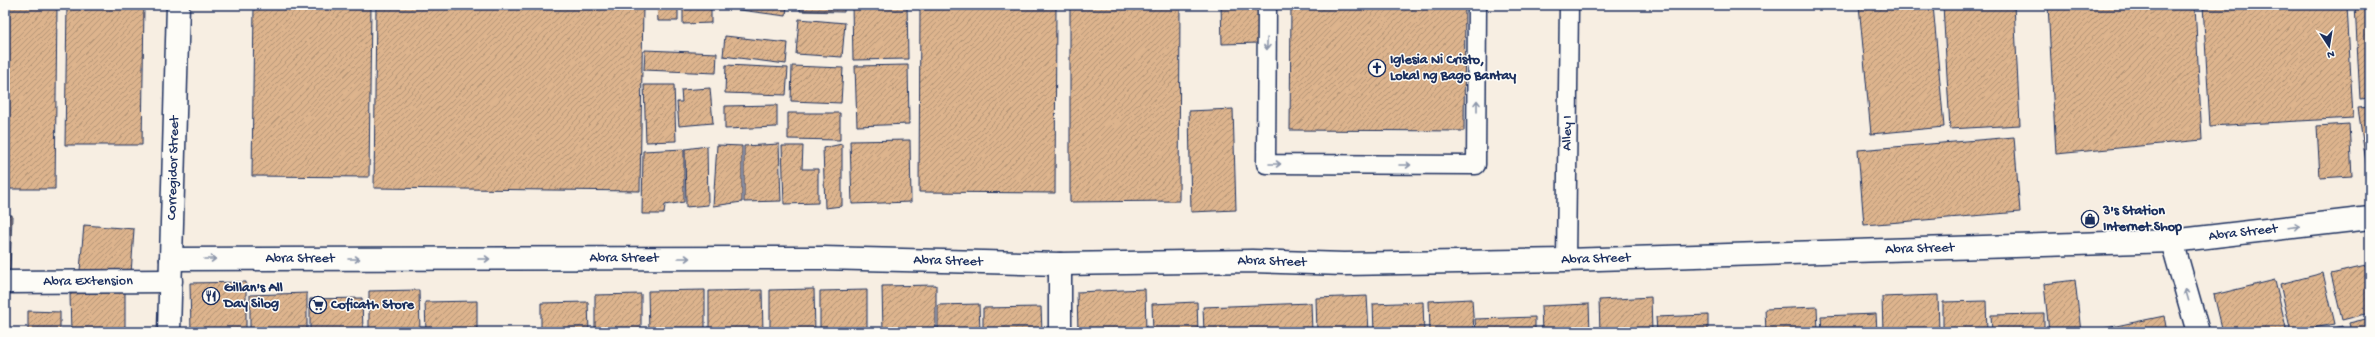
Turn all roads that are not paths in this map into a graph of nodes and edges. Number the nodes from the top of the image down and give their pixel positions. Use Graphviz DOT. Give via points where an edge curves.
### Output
graph roads {
  1 [pos="178,5"];
  2 [pos="1267,5"];
  3 [pos="1477,5"];
  4 [pos="1569,5"];
  5 [pos="2370,218"];
  6 [pos="2172,241"];
  7 [pos="172,259"];
  8 [pos="1566,260"];
  9 [pos="1060,264"];
  10 [pos="171,281"];
  11 [pos="5,282"];
  12 [pos="169,332"];
  13 [pos="1060,332"];
  14 [pos="2198,332"];
  1 -- 7 [label="street, Corregidor Street"];
  2 -- 3 [label="lane, one-way" via="1266,164 1468,165 1476,165"];
  4 -- 8 [label="lane, Alley I"];
  6 -- 5 [label="street, Abra Street, one-way"];
  6 -- 8 [label="street, Abra Street"];
  14 -- 6 [label="street, one-way"];
  7 -- 9 [label="street, Abra Street, one-way" via="822,258"];
  7 -- 10 [label="street, Corregidor Street"];
  8 -- 9 [label="street, Abra Street" via="1344,264 1252,261"];
  9 -- 13 [label="street"];
  10 -- 11 [label="street, Abra Extension"];
  10 -- 12 [label="street, Corregidor Street"];
}
